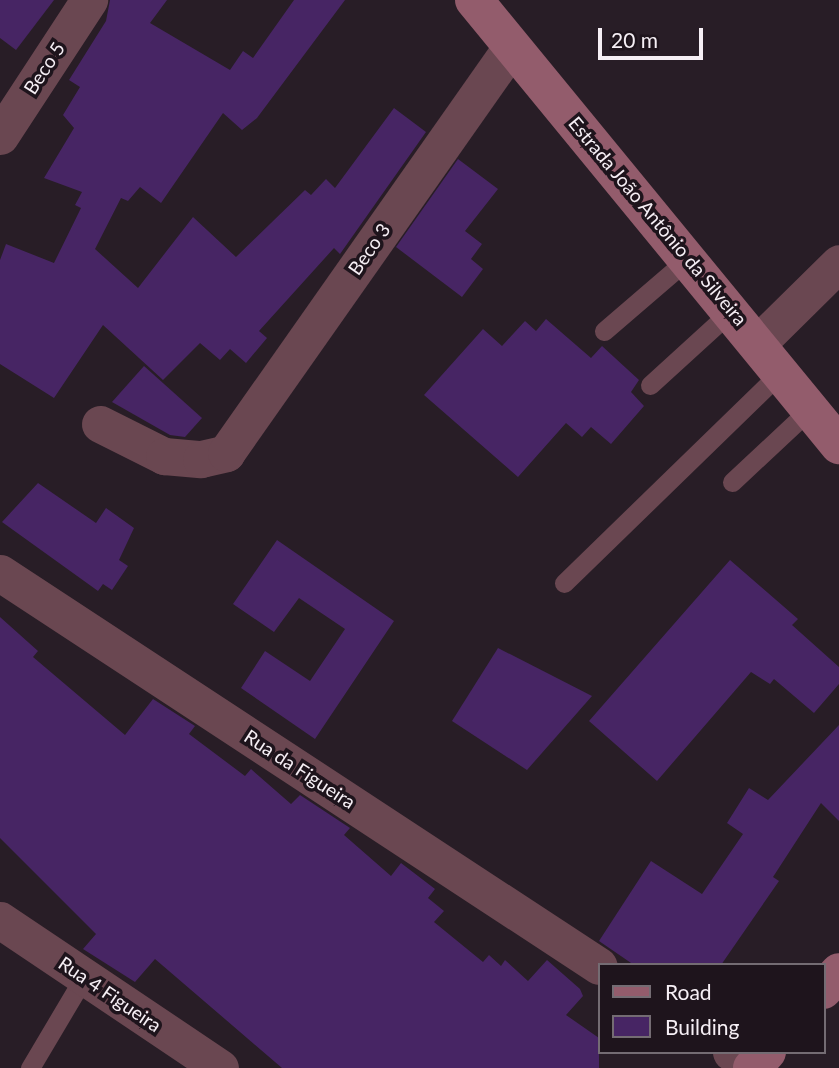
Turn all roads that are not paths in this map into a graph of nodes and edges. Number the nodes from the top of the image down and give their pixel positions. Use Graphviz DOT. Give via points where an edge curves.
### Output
graph roads {
  1 [pos="89,0"];
  2 [pos="474,0"];
  3 [pos="512,46"];
  4 [pos="0,136"];
  5 [pos="689,258"];
  6 [pos="839,263"];
  7 [pos="732,310"];
  8 [pos="604,331"];
  9 [pos="759,342"];
  10 [pos="782,372"];
  11 [pos="650,384"];
  12 [pos="811,408"];
  13 [pos="100,424"];
  14 [pos="839,445"];
  15 [pos="732,482"];
  16 [pos="0,573"];
  17 [pos="564,583"];
  18 [pos="0,920"];
  19 [pos="598,965"];
  20 [pos="839,972"];
  21 [pos="85,977"];
  22 [pos="825,988"];
  23 [pos="30,1068"];
  24 [pos="220,1068"];
  1 -- 4 [label="street, Beco 5"];
  2 -- 3 [label="main road, Estrada João Antônio da Silveira"];
  3 -- 5 [label="main road, Estrada João Antônio da Silveira"];
  3 -- 13 [label="street, Beco 3" via="226,453 201,459 164,456"];
  5 -- 7 [label="main road, Estrada João Antônio da Silveira"];
  5 -- 8 [label="lane"];
  6 -- 9 [label="street"];
  7 -- 9 [label="main road, Estrada João Antônio da Silveira"];
  7 -- 11 [label="lane"];
  9 -- 10 [label="main road, Estrada João Antônio da Silveira"];
  10 -- 12 [label="main road, Estrada João Antônio da Silveira"];
  10 -- 17 [label="lane"];
  12 -- 14 [label="main road, Estrada João Antônio da Silveira"];
  12 -- 15 [label="lane"];
  16 -- 19 [label="street, Rua da Figueira"];
  18 -- 21 [label="street, Rua 4 Figueira"];
  20 -- 22 [label="main road"];
  21 -- 23 [label="lane"];
  21 -- 24 [label="street, Rua 4 Figueira"];
}
